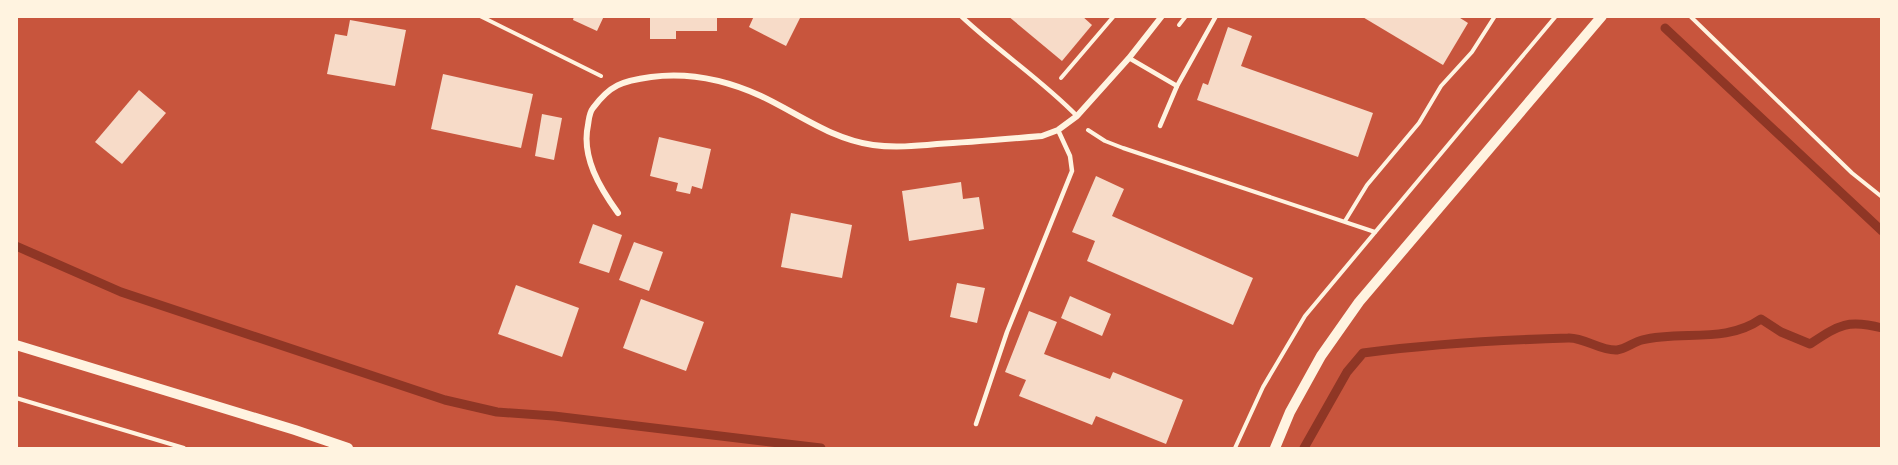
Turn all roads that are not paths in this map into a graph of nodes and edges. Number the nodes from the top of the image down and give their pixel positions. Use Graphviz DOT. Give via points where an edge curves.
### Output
graph roads {
  1 [pos="961,16"];
  2 [pos="1162,16"];
  3 [pos="1216,16"];
  4 [pos="1602,16"];
  5 [pos="1129,58"];
  6 [pos="1177,86"];
  7 [pos="1077,116"];
  8 [pos="1160,126"];
  9 [pos="1058,130"];
  10 [pos="618,213"];
  11 [pos="16,345"];
  12 [pos="976,424"];
  13 [pos="348,448"];
  14 [pos="1275,448"];
  1 -- 7 [label="lane"];
  2 -- 5 [label="street"];
  3 -- 6 [label="lane"];
  4 -- 14 [label="street" via="1359,302 1321,356"];
  5 -- 6 [label="lane"];
  5 -- 7 [label="street"];
  6 -- 8 [label="lane"];
  7 -- 9 [label="street"];
  9 -- 10 [label="street" via="1042,136 947,144 874,145 816,126 731,83 664,75 633,80 606,91 591,111 585,137 602,192"];
  9 -- 12 [label="lane" via="1072,171 1007,332"];
  11 -- 13 [label="street"];
}
